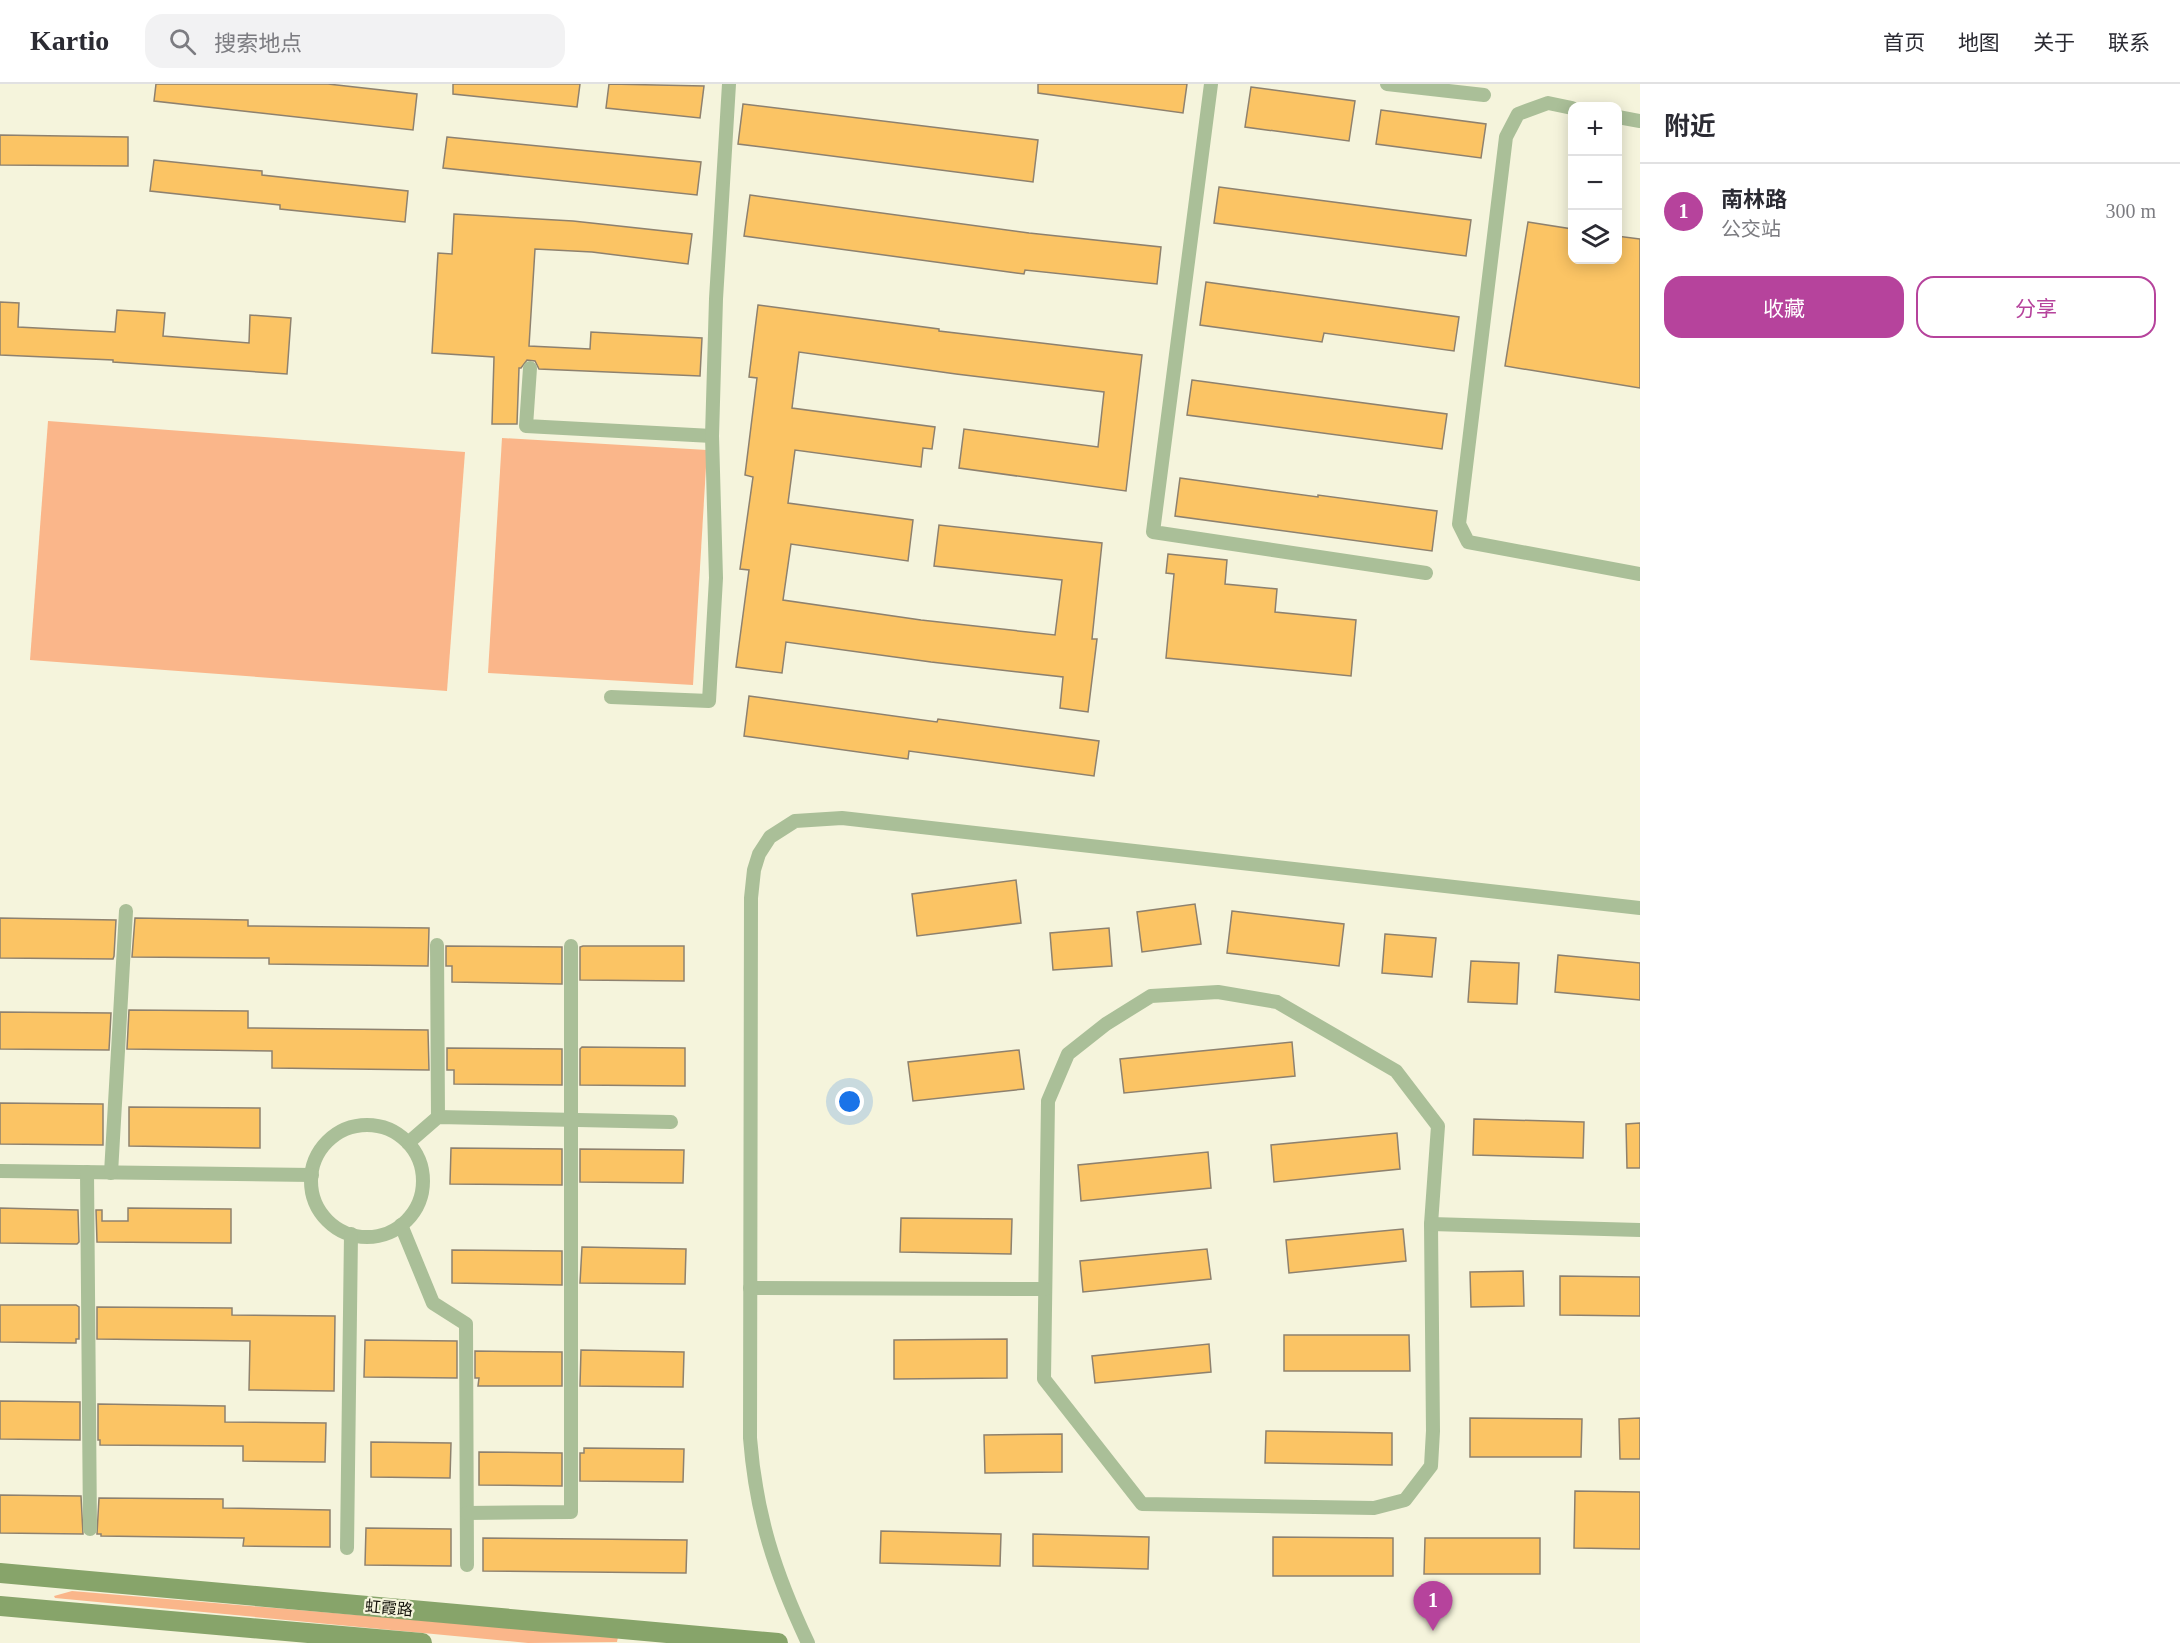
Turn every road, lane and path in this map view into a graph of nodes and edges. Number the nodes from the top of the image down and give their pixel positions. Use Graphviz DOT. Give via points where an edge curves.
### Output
graph roads {
  1 [pos="729,84"];
  2 [pos="1211,84"];
  3 [pos="1388,84"];
  4 [pos="1484,95"];
  5 [pos="1568,107"];
  6 [pos="1622,118"];
  7 [pos="1640,121"];
  8 [pos="530,368"];
  9 [pos="712,436"];
  10 [pos="1426,573"];
  11 [pos="1640,574"];
  12 [pos="611,697"];
  13 [pos="1640,908"];
  14 [pos="126,912"];
  15 [pos="437,945"];
  16 [pos="571,946"];
  17 [pos="438,1118"];
  18 [pos="571,1120"];
  19 [pos="671,1122"];
  20 [pos="408,1143"];
  21 [pos="0,1171"];
  22 [pos="87,1172"];
  23 [pos="111,1173"];
  24 [pos="312,1175"];
  25 [pos="1431,1224"];
  26 [pos="401,1225"];
  27 [pos="1640,1230"];
  28 [pos="351,1234"];
  29 [pos="750,1288"];
  30 [pos="1045,1289"];
  31 [pos="467,1512"];
  32 [pos="90,1529"];
  33 [pos="346,1548"];
  34 [pos="467,1565"];
  35 [pos="0,1573"];
  36 [pos="0,1606"];
  37 [pos="39,1610"];
  38 [pos="0,1619"];
  39 [pos="422,1643"];
  40 [pos="778,1643"];
  41 [pos="808,1643"];
  1 -- 9 [label="street"];
  2 -- 10 [label="street" via="1154,532"];
  3 -- 4 [label="street"];
  5 -- 11 [label="street" via="1548,104 1518,114 1506,137 1459,524 1468,542"];
  6 -- 7 [label="street"];
  8 -- 9 [label="street" via="526,426"];
  9 -- 12 [label="street" via="716,578 709,701"];
  13 -- 29 [label="street" via="842,818 795,821 770,837 759,854 752,889"];
  14 -- 23 [label="street"];
  15 -- 17 [label="street"];
  16 -- 18 [label="street"];
  17 -- 18 [label="street"];
  17 -- 20 [label="street"];
  18 -- 19 [label="street"];
  18 -- 31 [label="street" via="571,1512"];
  20 -- 24 [label="street" via="383,1127 363,1125 344,1130 328,1140 317,1156"];
  20 -- 26 [label="street" via="422,1167 423,1186 418,1205"];
  21 -- 22 [label="street"];
  22 -- 23 [label="street"];
  22 -- 32 [label="street"];
  23 -- 24 [label="street"];
  24 -- 28 [label="street" via="312,1192 318,1208 329,1221"];
  25 -- 27 [label="street"];
  25 -- 30 [label="street" via="1438,1126 1396,1071 1277,1002 1218,992 1151,996 1068,1054 1048,1101"];
  25 -- 30 [label="street" via="1431,1466 1405,1500 1374,1508 1142,1504 1044,1379"];
  26 -- 28 [label="street" via="377,1236"];
  26 -- 31 [label="street" via="433,1303 466,1324"];
  28 -- 33 [label="street"];
  29 -- 30 [label="street"];
  29 -- 41 [label="street" via="750,1438 755,1487 775,1567"];
  31 -- 34 [label="street"];
  35 -- 40 [label="street, 虹霞路"];
  36 -- 37 [label="street, 虹霞路"];
  37 -- 38 [label="street"];
  37 -- 39 [label="street, 虹霞路"];
}
